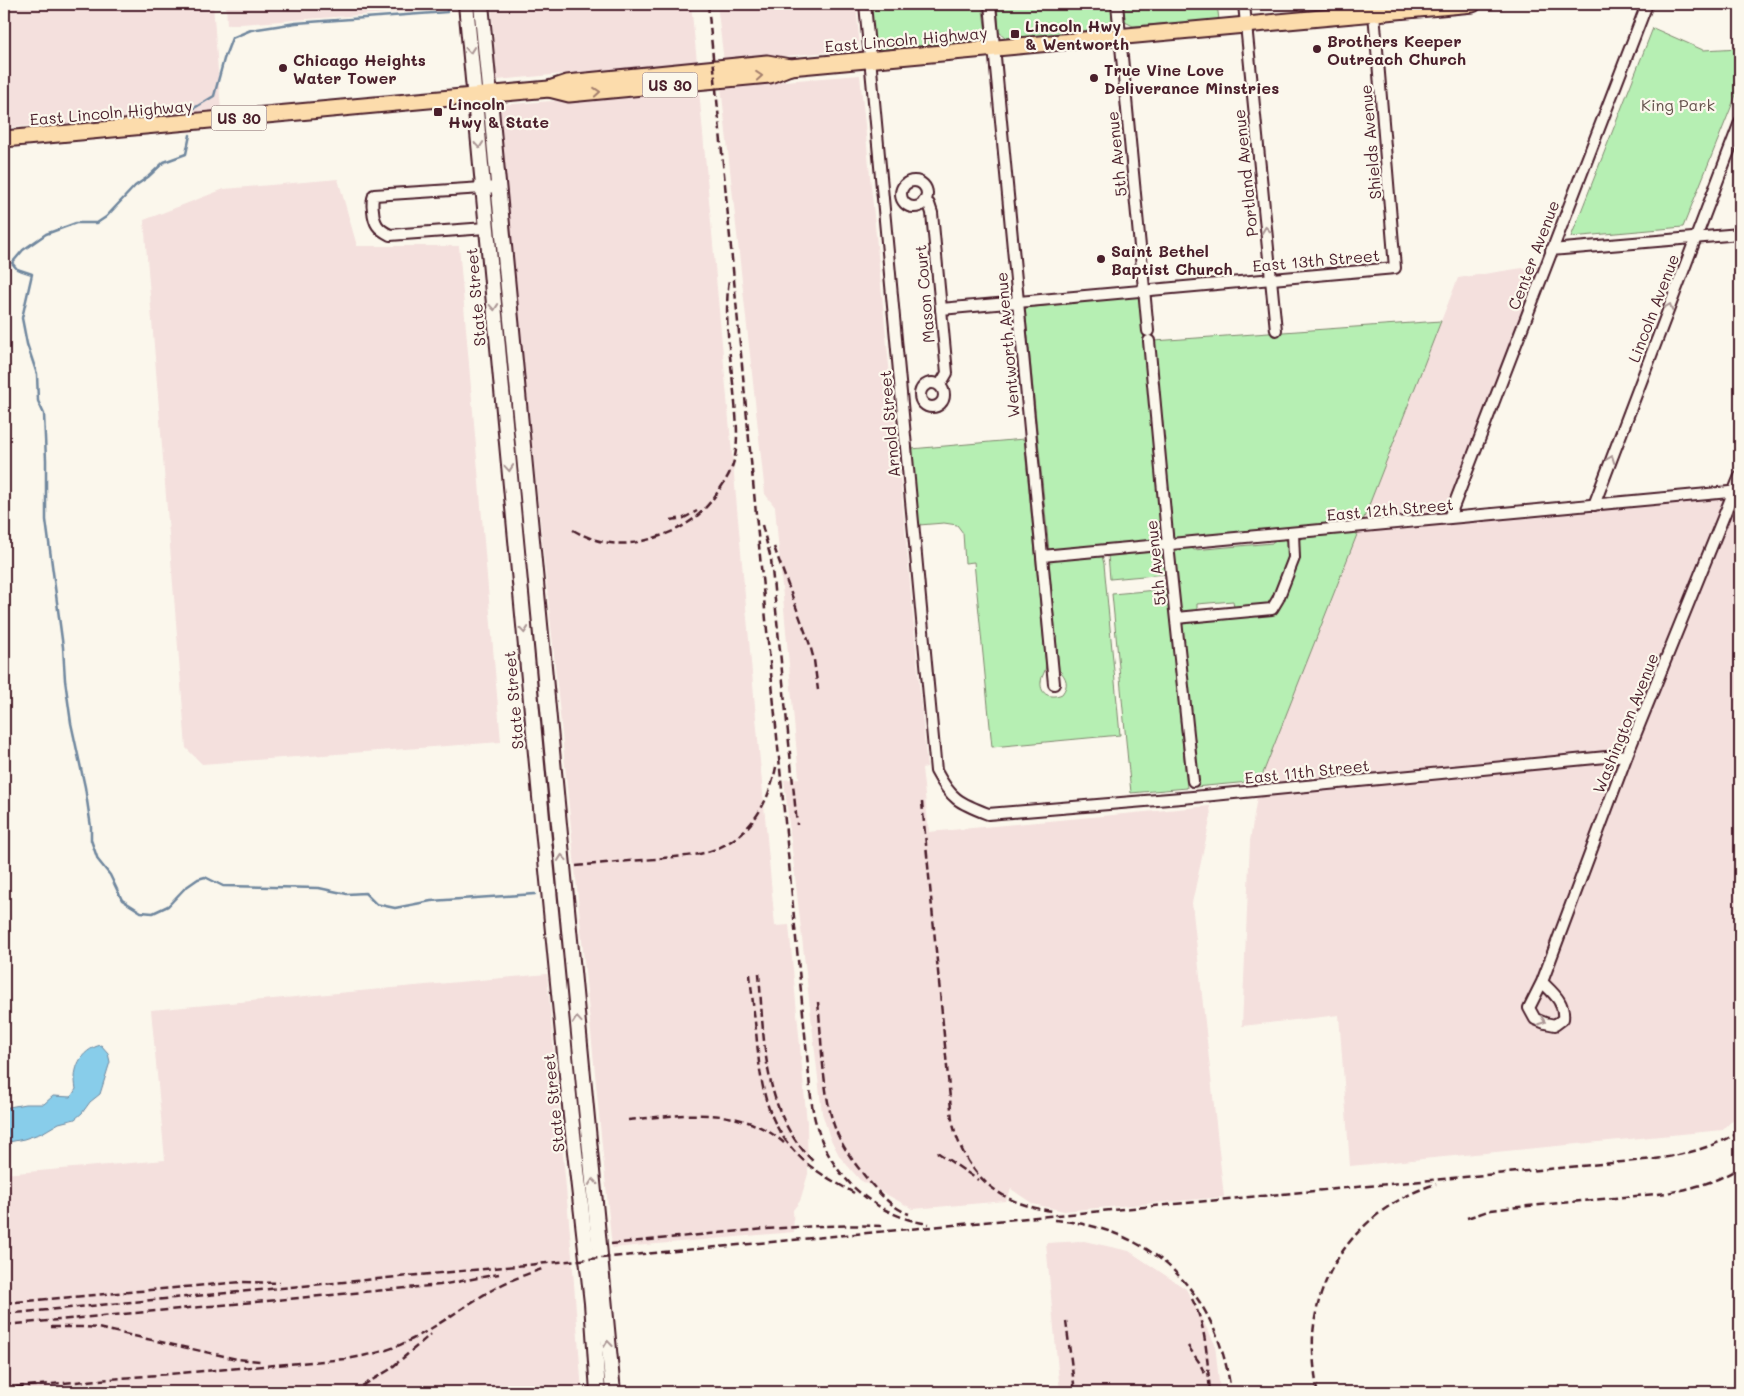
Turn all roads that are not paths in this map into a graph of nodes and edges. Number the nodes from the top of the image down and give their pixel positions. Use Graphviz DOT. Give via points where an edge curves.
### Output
graph roads {
  1 [pos="466,4"];
  2 [pos="481,4"];
  3 [pos="865,4"];
  4 [pos="990,4"];
  5 [pos="1117,4"];
  6 [pos="1244,4"];
  7 [pos="1473,4"];
  8 [pos="1647,4"];
  9 [pos="1434,6"];
  10 [pos="1370,10"];
  11 [pos="1246,25"];
  12 [pos="1120,37"];
  13 [pos="994,48"];
  14 [pos="870,60"];
  15 [pos="482,96"];
  16 [pos="1740,122"];
  17 [pos="4,140"];
  18 [pos="498,187"];
  19 [pos="482,188"];
  20 [pos="924,201"];
  21 [pos="486,228"];
  22 [pos="1740,234"];
  23 [pos="1696,238"];
  24 [pos="1551,250"];
  25 [pos="1395,268"];
  26 [pos="1271,278"];
  27 [pos="1145,290"];
  28 [pos="1018,302"];
  29 [pos="941,309"];
  30 [pos="1276,330"];
  31 [pos="940,385"];
  32 [pos="1740,476"];
  33 [pos="1737,491"];
  34 [pos="1594,505"];
  35 [pos="1449,518"];
  36 [pos="1293,533"];
  37 [pos="1168,545"];
  38 [pos="1042,556"];
  39 [pos="1176,618"];
  40 [pos="1054,684"];
  41 [pos="1627,755"];
  42 [pos="1193,781"];
  43 [pos="988,814"];
  44 [pos="1542,982"];
  45 [pos="598,1392"];
  46 [pos="613,1392"];
  1 -- 15 [label="street, State Street, one-way"];
  2 -- 15 [label="street, State Street"];
  3 -- 14 [label="street, Arnold Street"];
  4 -- 13 [label="street, Wentworth Avenue"];
  5 -- 12 [label="street, 5th Avenue"];
  6 -- 11 [label="street, Portland Avenue"];
  7 -- 9 [label="main road, East Lincoln Highway / US 30"];
  8 -- 24 [label="street, Center Avenue"];
  9 -- 10 [label="main road, East Lincoln Highway / US 30"];
  10 -- 11 [label="main road, East Lincoln Highway / US 30"];
  10 -- 25 [label="street, Shields Avenue"];
  11 -- 12 [label="main road, East Lincoln Highway / US 30"];
  26 -- 11 [label="street, Portland Avenue, one-way"];
  12 -- 13 [label="main road, East Lincoln Highway / US 30"];
  12 -- 27 [label="street, 5th Avenue"];
  13 -- 14 [label="main road, East Lincoln Highway / US 30"];
  13 -- 28 [label="street, Wentworth Avenue"];
  14 -- 15 [label="main road, East Lincoln Highway / US 30" via="790,67 767,63 567,83 550,89"];
  14 -- 43 [label="street, Arnold Street" via="936,771 947,790 965,805"];
  15 -- 17 [label="main road, East Lincoln Highway / US 30"];
  15 -- 18 [label="street, State Street"];
  15 -- 19 [label="street, State Street, one-way"];
  16 -- 23 [label="street, Lincoln Avenue"];
  18 -- 19 [label="street"];
  46 -- 18 [label="street, State Street, one-way"];
  19 -- 21 [label="street, State Street"];
  19 -- 21 [label="street" via="374,195 374,222 390,235"];
  20 -- 29 [label="street, Mason Court" via="932,213"];
  21 -- 45 [label="street, State Street, one-way" via="571,1116 592,1303"];
  22 -- 23 [label="street"];
  23 -- 24 [label="street"];
  34 -- 23 [label="street, Lincoln Avenue, one-way"];
  24 -- 35 [label="street, Center Avenue"];
  25 -- 26 [label="street, East 13th Street"];
  26 -- 27 [label="street, East 13th Street"];
  26 -- 30 [label="street, Portland Avenue"];
  27 -- 28 [label="street, East 13th Street"];
  27 -- 37 [label="street, 5th Avenue"];
  28 -- 29 [label="street, East 13th Street"];
  28 -- 38 [label="street, Wentworth Avenue"];
  29 -- 31 [label="street, Mason Court" via="946,373"];
  32 -- 33 [label="street, Washington Avenue"];
  33 -- 34 [label="street, East 12th Street"];
  33 -- 41 [label="street, Washington Avenue"];
  34 -- 35 [label="street, East 12th Street"];
  35 -- 36 [label="street, East 12th Street"];
  36 -- 37 [label="street, East 12th Street"];
  36 -- 39 [label="street" via="1294,558 1272,609"];
  37 -- 38 [label="street, East 12th Street"];
  37 -- 39 [label="street, 5th Avenue"];
  38 -- 40 [label="street, Wentworth Avenue"];
  39 -- 42 [label="street, 5th Avenue"];
  41 -- 43 [label="street, East 11th Street"];
  41 -- 44 [label="street, Washington Avenue"];
}
